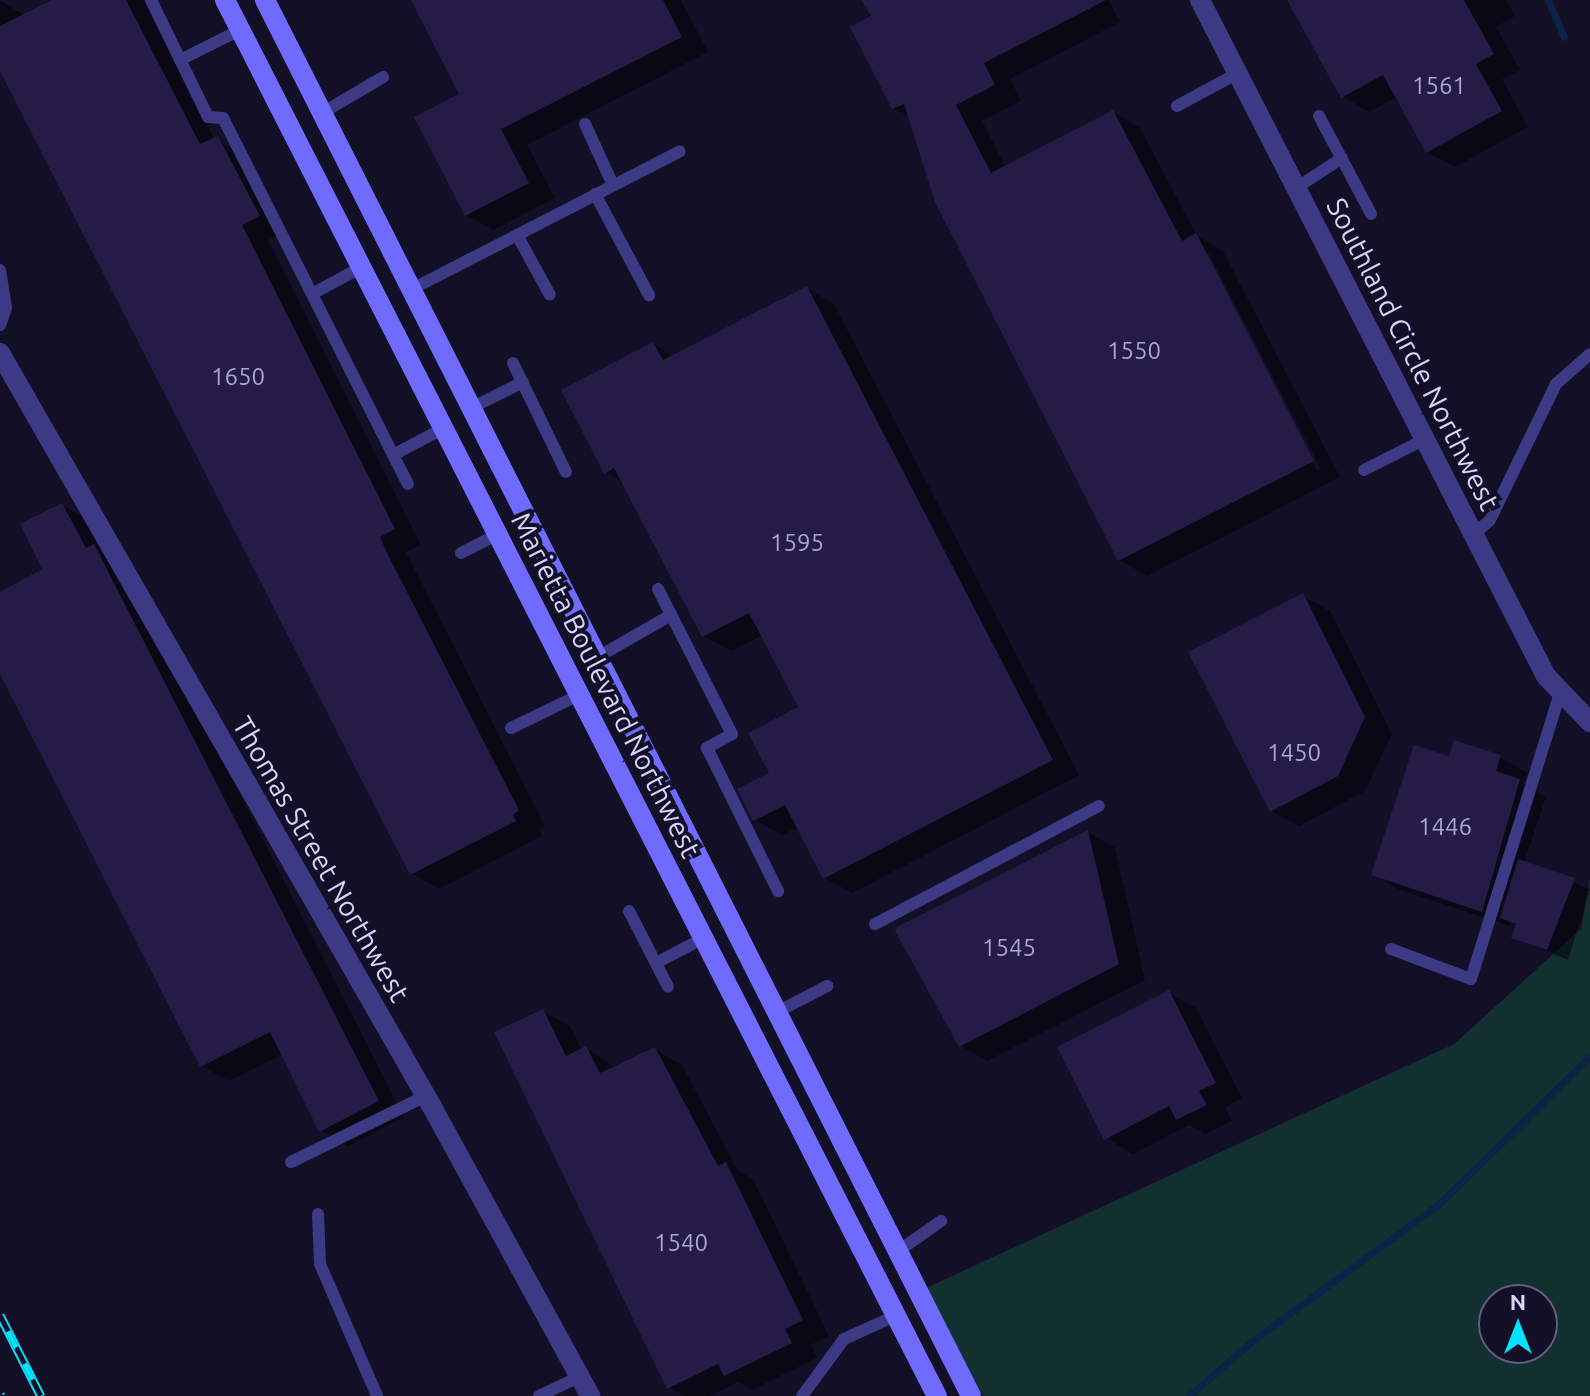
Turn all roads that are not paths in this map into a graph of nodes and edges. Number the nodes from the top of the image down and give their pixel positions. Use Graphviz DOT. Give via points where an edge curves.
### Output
graph roads {
  1 [pos="151,0"];
  2 [pos="225,0"];
  3 [pos="265,0"];
  4 [pos="1200,0"];
  5 [pos="240,30"];
  6 [pos="180,60"];
  7 [pos="1238,73"];
  8 [pos="383,77"];
  9 [pos="1177,106"];
  10 [pos="322,113"];
  11 [pos="1319,116"];
  12 [pos="585,124"];
  13 [pos="680,151"];
  14 [pos="1342,158"];
  15 [pos="613,185"];
  16 [pos="1296,188"];
  17 [pos="595,194"];
  18 [pos="1371,214"];
  19 [pos="517,235"];
  20 [pos="362,267"];
  21 [pos="0,270"];
  22 [pos="412,289"];
  23 [pos="312,294"];
  24 [pos="550,295"];
  25 [pos="649,295"];
  26 [pos="0,325"];
  27 [pos="0,353"];
  28 [pos="1590,354"];
  29 [pos="513,363"];
  30 [pos="523,382"];
  31 [pos="471,408"];
  32 [pos="444,428"];
  33 [pos="1425,439"];
  34 [pos="393,455"];
  35 [pos="1364,470"];
  36 [pos="566,472"];
  37 [pos="408,484"];
  38 [pos="498,534"];
  39 [pos="1474,534"];
  40 [pos="461,553"];
  41 [pos="658,589"];
  42 [pos="671,615"];
  43 [pos="596,658"];
  44 [pos="579,695"];
  45 [pos="1559,696"];
  46 [pos="1590,722"];
  47 [pos="511,728"];
  48 [pos="1099,806"];
  49 [pos="778,891"];
  50 [pos="629,911"];
  51 [pos="875,924"];
  52 [pos="702,939"];
  53 [pos="1391,949"];
  54 [pos="656,963"];
  55 [pos="827,986"];
  56 [pos="668,987"];
  57 [pos="775,1013"];
  58 [pos="426,1096"];
  59 [pos="291,1162"];
  60 [pos="318,1214"];
  61 [pos="941,1221"];
  62 [pos="897,1252"];
  63 [pos="895,1316"];
  64 [pos="579,1377"];
  65 [pos="377,1396"];
  66 [pos="539,1396"];
  67 [pos="590,1396"];
  68 [pos="802,1396"];
  69 [pos="937,1396"];
  70 [pos="971,1396"];
  1 -- 6 [label="lane"];
  2 -- 5 [label="main road, Marietta Boulevard Northwest"];
  3 -- 10 [label="main road"];
  4 -- 7 [label="street, Southland Circle Northwest"];
  5 -- 6 [label="lane"];
  5 -- 20 [label="main road, Marietta Boulevard Northwest"];
  6 -- 23 [label="lane" via="208,117 223,118"];
  7 -- 9 [label="lane"];
  7 -- 16 [label="street, Southland Circle Northwest"];
  8 -- 10 [label="lane"];
  10 -- 22 [label="main road"];
  11 -- 14 [label="lane"];
  12 -- 15 [label="lane"];
  13 -- 15 [label="lane"];
  14 -- 16 [label="lane"];
  14 -- 18 [label="lane"];
  15 -- 17 [label="lane"];
  16 -- 33 [label="street, Southland Circle Northwest"];
  17 -- 19 [label="lane"];
  17 -- 25 [label="lane"];
  19 -- 22 [label="lane"];
  19 -- 24 [label="lane"];
  20 -- 23 [label="lane"];
  20 -- 32 [label="main road, Marietta Boulevard Northwest"];
  21 -- 26 [label="lane" via="6,308"];
  22 -- 31 [label="main road"];
  23 -- 34 [label="lane"];
  27 -- 58 [label="street, Thomas Street Northwest"];
  28 -- 39 [label="lane" via="1556,384 1490,520"];
  29 -- 30 [label="lane"];
  30 -- 31 [label="lane"];
  30 -- 36 [label="lane"];
  31 -- 43 [label="main road"];
  32 -- 34 [label="lane"];
  32 -- 38 [label="main road, Marietta Boulevard Northwest"];
  33 -- 35 [label="lane"];
  33 -- 39 [label="street, Southland Circle Northwest"];
  34 -- 37 [label="lane"];
  38 -- 40 [label="lane"];
  38 -- 44 [label="main road, Marietta Boulevard Northwest"];
  39 -- 45 [label="street, Southland Circle Northwest"];
  41 -- 42 [label="lane"];
  42 -- 43 [label="lane"];
  42 -- 49 [label="lane" via="732,734 707,748"];
  43 -- 57 [label="main road"];
  44 -- 47 [label="lane"];
  44 -- 52 [label="main road, Marietta Boulevard Northwest"];
  45 -- 46 [label="street, Southland Circle Northwest"];
  45 -- 53 [label="lane" via="1471,979"];
  48 -- 51 [label="lane"];
  50 -- 54 [label="lane"];
  52 -- 54 [label="lane"];
  52 -- 63 [label="main road, Marietta Boulevard Northwest"];
  54 -- 56 [label="lane"];
  55 -- 57 [label="lane"];
  57 -- 62 [label="main road"];
  58 -- 59 [label="lane"];
  58 -- 64 [label="street, Thomas Street Northwest"];
  60 -- 65 [label="lane" via="320,1264"];
  61 -- 62 [label="lane"];
  62 -- 70 [label="main road"];
  63 -- 68 [label="lane" via="844,1339"];
  63 -- 69 [label="main road, Marietta Boulevard Northwest"];
  64 -- 66 [label="lane"];
  64 -- 67 [label="street, Thomas Street Northwest"];
}
